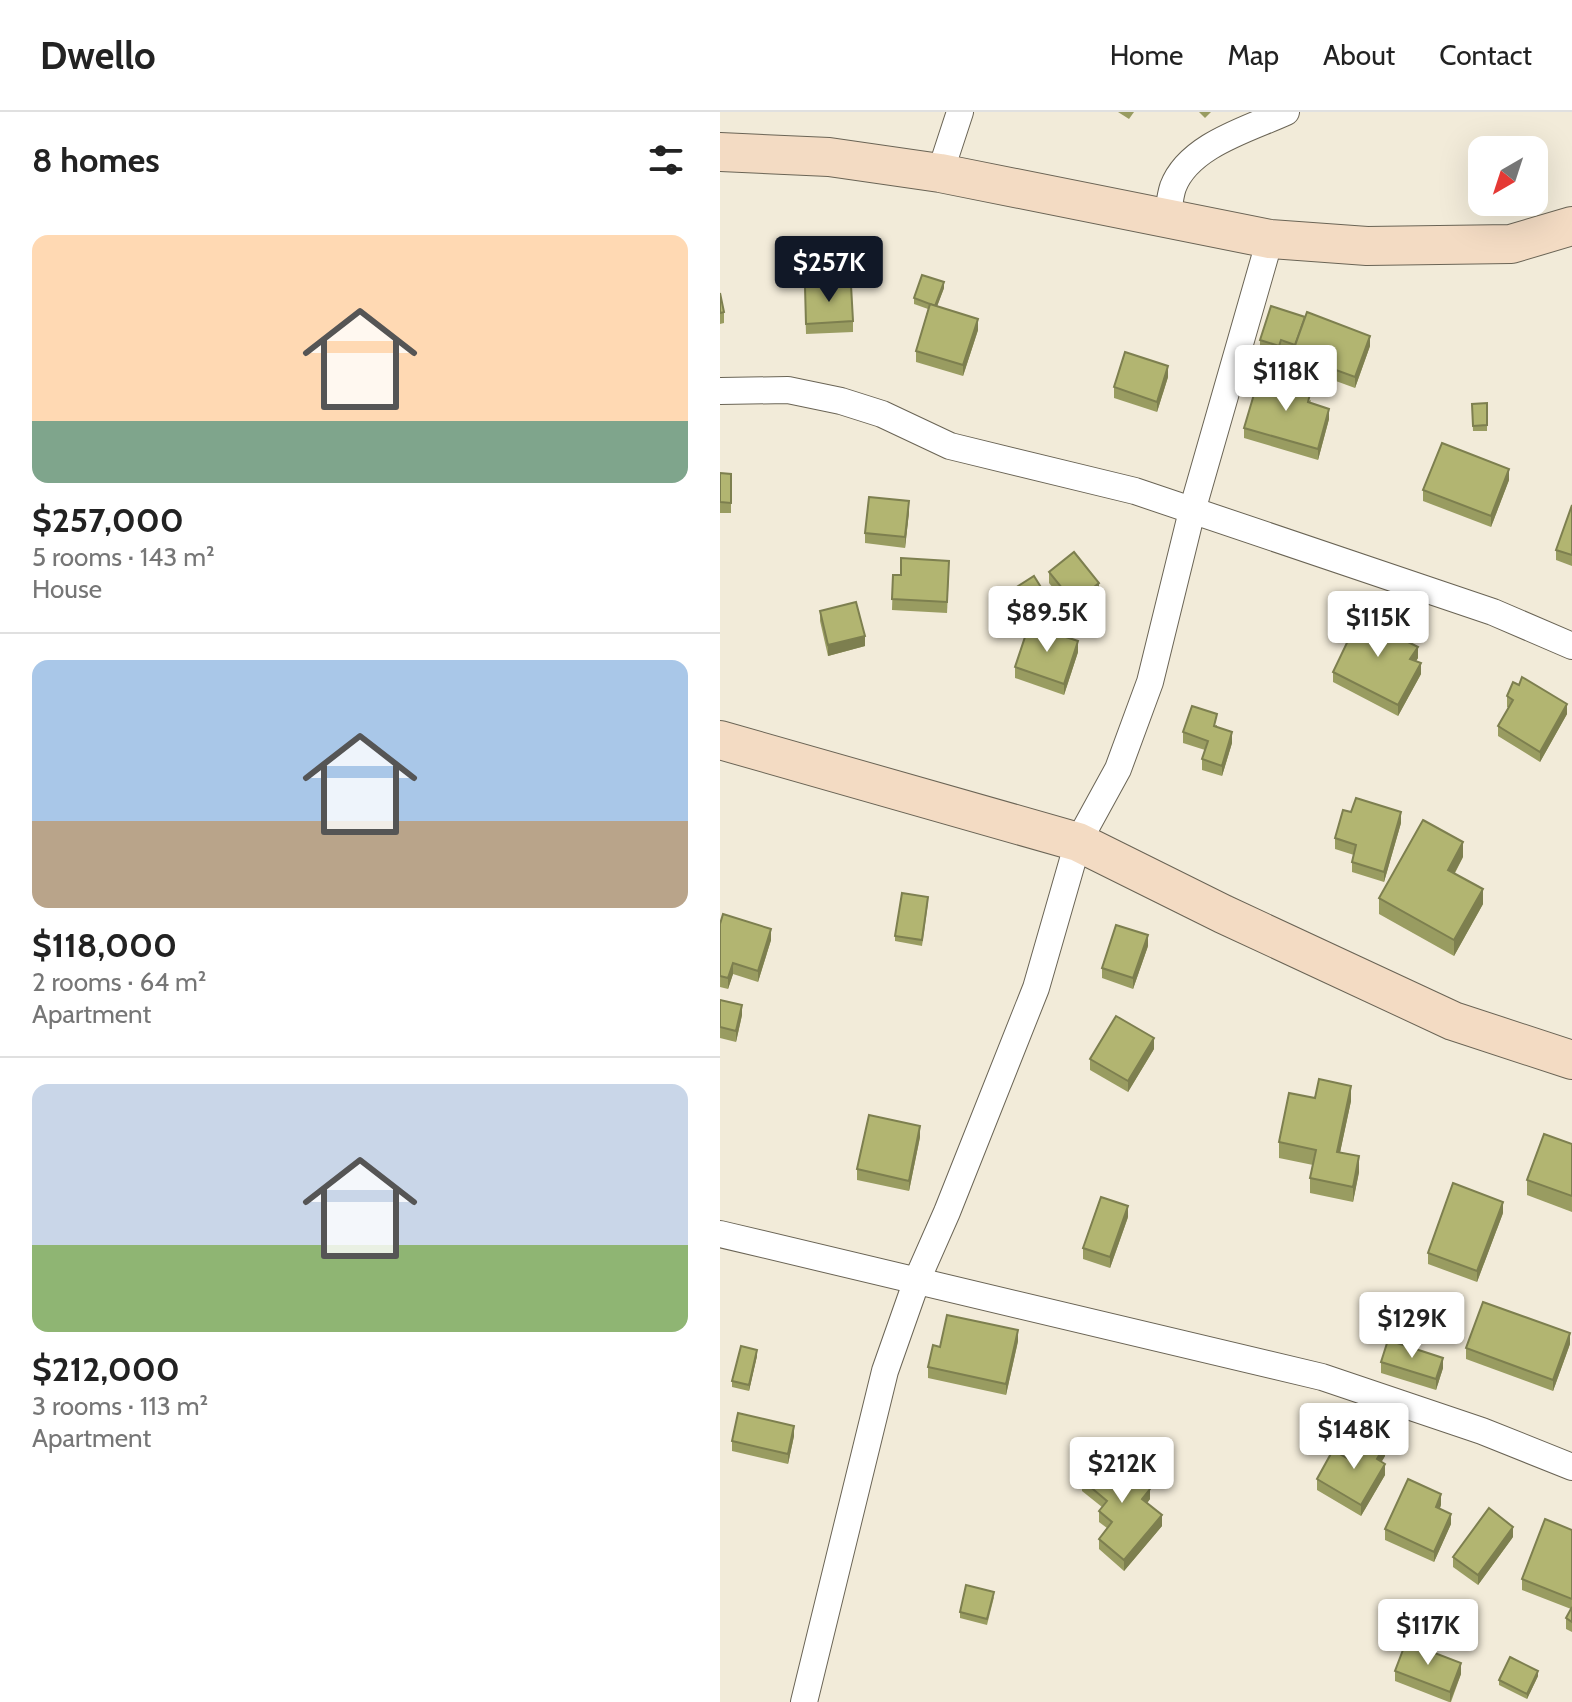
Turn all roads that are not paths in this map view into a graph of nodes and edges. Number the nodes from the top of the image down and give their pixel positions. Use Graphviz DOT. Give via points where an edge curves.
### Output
graph roads {
  1 [pos="960,112"];
  2 [pos="1286,112"];
  3 [pos="720,152"];
  4 [pos="940,173"];
  5 [pos="1167,218"];
  6 [pos="1572,226"];
  7 [pos="1270,239"];
  8 [pos="720,391"];
  9 [pos="1192,511"];
  10 [pos="1572,646"];
  11 [pos="720,740"];
  12 [pos="1078,842"];
  13 [pos="1572,1060"];
  14 [pos="720,1234"];
  15 [pos="917,1280"];
  16 [pos="1572,1467"];
  17 [pos="804,1702"];
  1 -- 4 [label="street"];
  2 -- 5 [label="street" via="1209,148 1190,163 1173,185"];
  3 -- 4 [label="street" via="829,157"];
  4 -- 5 [label="street"];
  5 -- 7 [label="street"];
  6 -- 7 [label="street" via="1511,244 1367,246"];
  7 -- 9 [label="street"];
  8 -- 9 [label="street" via="788,390 841,401 950,446 1135,491"];
  9 -- 10 [label="street" via="1493,612"];
  9 -- 12 [label="street" via="1150,682 1118,769"];
  11 -- 12 [label="street"];
  12 -- 13 [label="street" via="1453,1021"];
  12 -- 15 [label="street" via="1036,988"];
  14 -- 15 [label="street"];
  15 -- 16 [label="street" via="1322,1377"];
  15 -- 17 [label="street" via="885,1371"];
}
